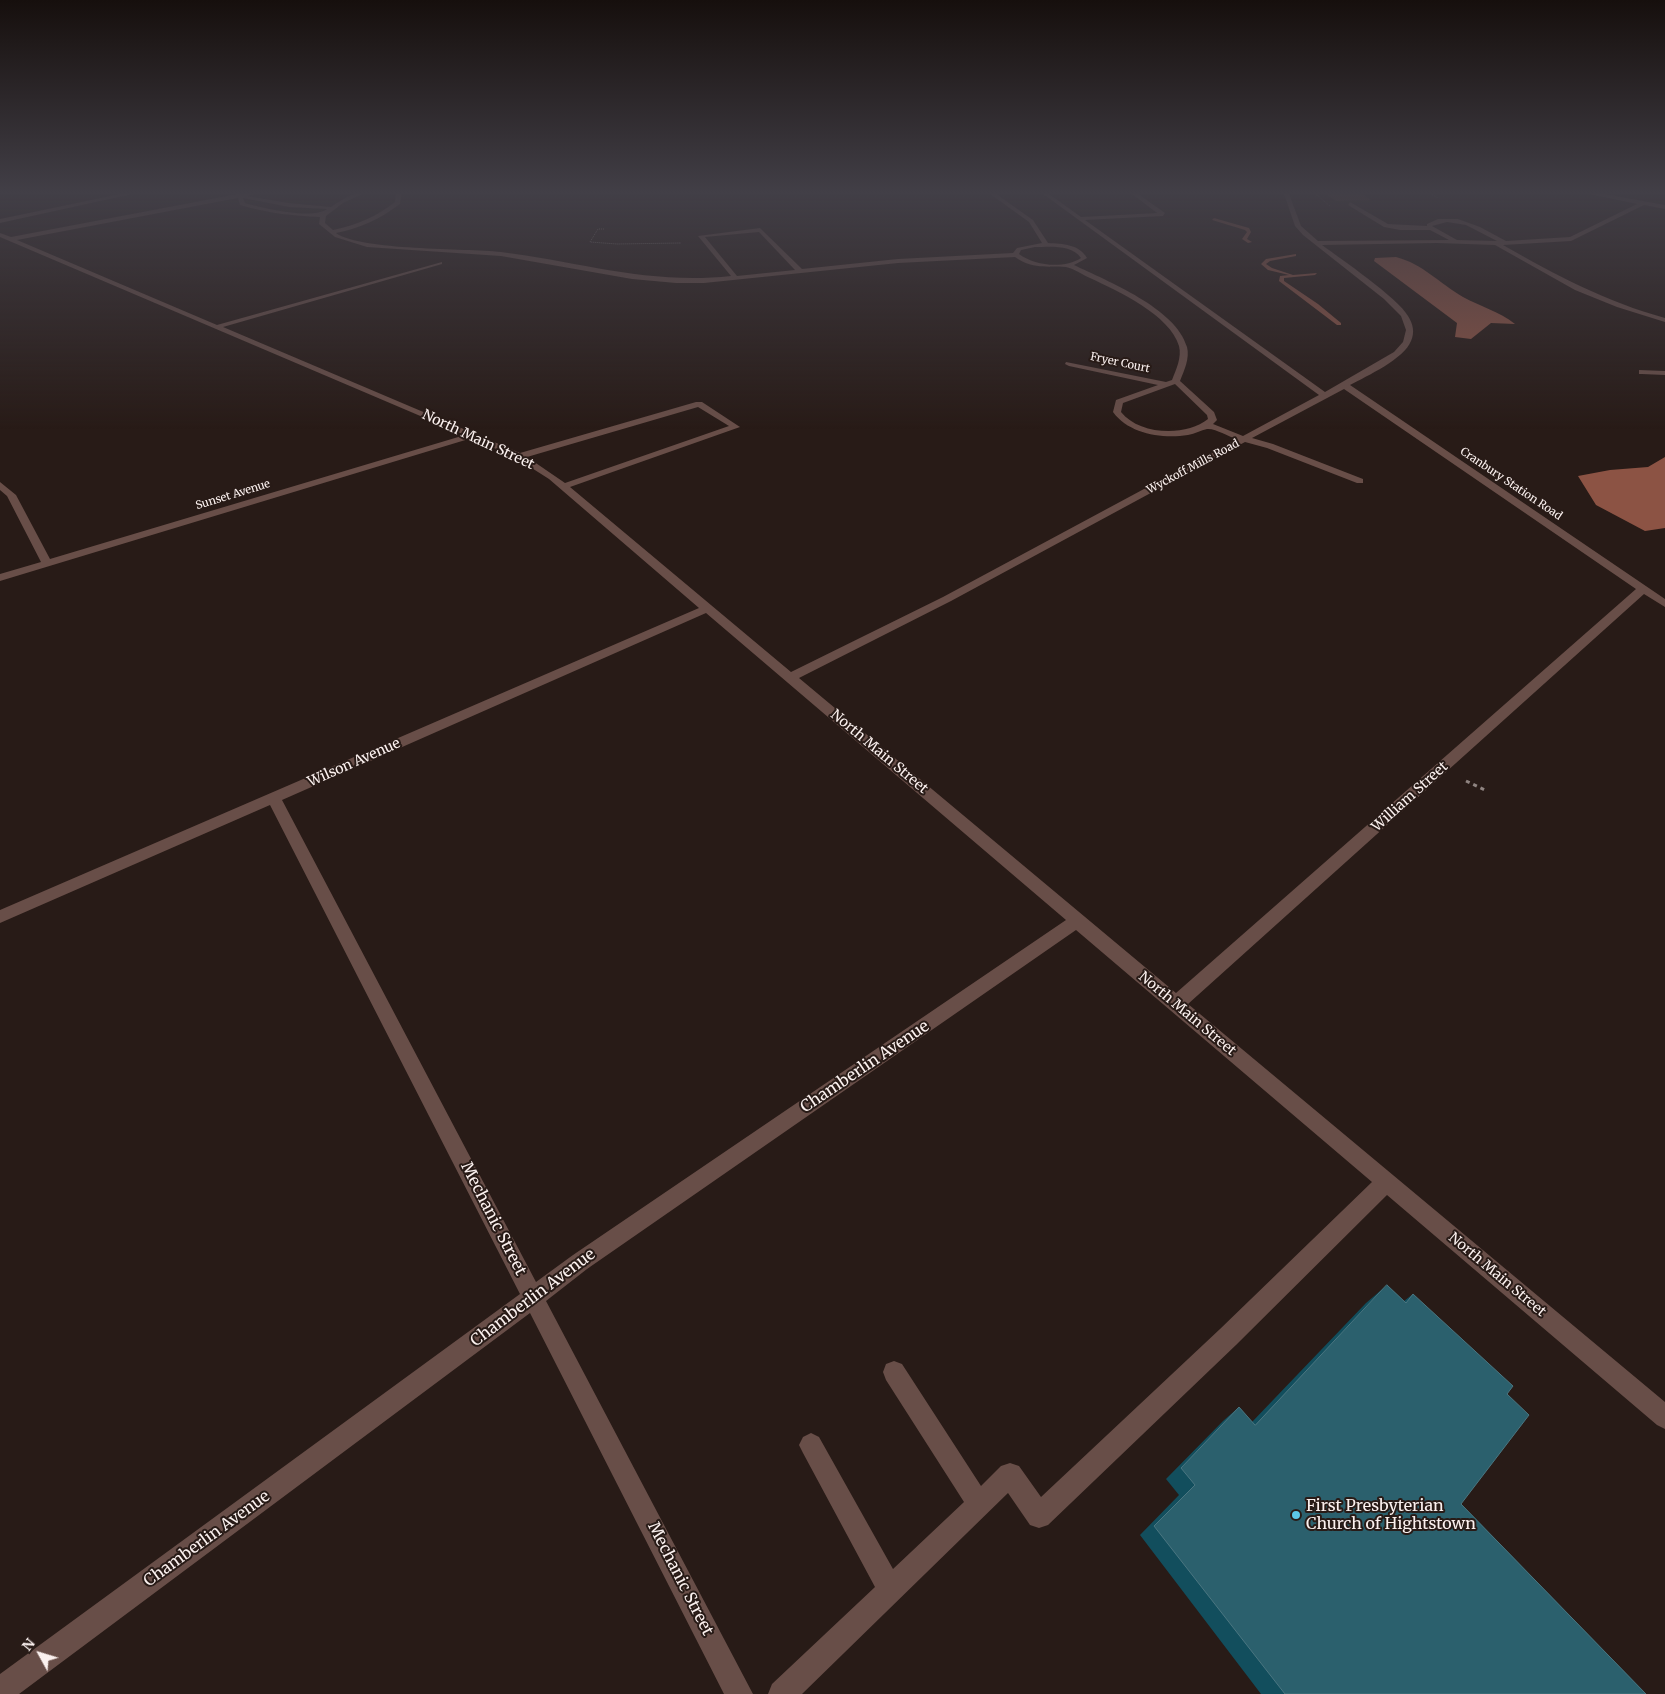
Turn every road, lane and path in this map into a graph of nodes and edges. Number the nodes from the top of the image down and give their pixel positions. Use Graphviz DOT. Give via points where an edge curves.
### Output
graph roads {
  1 [pos="84,270"];
  2 [pos="415,270"];
  3 [pos="595,270"];
  4 [pos="729,270"];
  5 [pos="809,270"];
  6 [pos="1078,270"];
  7 [pos="1150,270"];
  8 [pos="1350,270"];
  9 [pos="1544,270"];
  10 [pos="800,271"];
  11 [pos="736,278"];
  12 [pos="1665,320"];
  13 [pos="216,327"];
  14 [pos="1069,364"];
  15 [pos="1642,372"];
  16 [pos="1665,373"];
  17 [pos="1171,382"];
  18 [pos="1344,385"];
  19 [pos="1325,396"];
  20 [pos="1209,426"];
  21 [pos="473,435"];
  22 [pos="1244,439"];
  23 [pos="519,456"];
  24 [pos="1360,481"];
  25 [pos="0,485"];
  26 [pos="564,486"];
  27 [pos="47,564"];
  28 [pos="0,578"];
  29 [pos="1643,589"];
  30 [pos="1665,604"];
  31 [pos="708,608"];
  32 [pos="791,677"];
  33 [pos="1466,780"];
  34 [pos="1485,790"];
  35 [pos="274,798"];
  36 [pos="0,917"];
  37 [pos="1077,921"];
  38 [pos="1176,1004"];
  39 [pos="1387,1182"];
  40 [pos="534,1298"];
  41 [pos="894,1372"];
  42 [pos="1665,1417"];
  43 [pos="811,1445"];
  44 [pos="979,1504"];
  45 [pos="890,1589"];
  46 [pos="0,1691"];
  47 [pos="739,1694"];
  48 [pos="782,1694"];
  1 -- 13 [label="street, North Main Street"];
  2 -- 13 [label="street"];
  3 -- 11 [label="street" via="654,280"];
  4 -- 11 [label="street"];
  5 -- 10 [label="street"];
  6 -- 17 [label="street" via="1130,296 1173,328 1183,346 1184,358"];
  7 -- 19 [label="street"];
  8 -- 18 [label="street, Wyckoff Mills Road" via="1404,315 1410,330 1407,342 1397,354"];
  9 -- 12 [label="street" via="1592,297"];
  10 -- 11 [label="street"];
  13 -- 21 [label="street, North Main Street"];
  14 -- 17 [label="street, Fryer Court"];
  15 -- 16 [label="street"];
  17 -- 20 [label="street" via="1211,414 1213,420"];
  17 -- 20 [label="street" via="1119,402 1115,407 1116,414 1122,420 1150,431 1185,434"];
  18 -- 19 [label="street, Wyckoff Mills Road"];
  18 -- 29 [label="street, Cranbury Station Road"];
  19 -- 22 [label="street, Wyckoff Mills Road"];
  20 -- 22 [label="street"];
  21 -- 23 [label="street, North Main Street"];
  21 -- 27 [label="street, Sunset Avenue"];
  22 -- 24 [label="street"];
  22 -- 32 [label="street, Wyckoff Mills Road" via="947,599"];
  23 -- 26 [label="street, North Main Street"];
  23 -- 26 [label="street" via="699,404 736,427"];
  25 -- 27 [label="street" via="12,495"];
  26 -- 31 [label="street, North Main Street"];
  27 -- 28 [label="street, Sunset Avenue"];
  29 -- 30 [label="street, Cranbury Station Road"];
  29 -- 38 [label="street, William Street"];
  31 -- 32 [label="street, North Main Street"];
  31 -- 35 [label="street, Wilson Avenue"];
  32 -- 37 [label="street, North Main Street"];
  33 -- 34 [label="path"];
  35 -- 36 [label="street, Wilson Avenue"];
  35 -- 40 [label="street, Mechanic Street"];
  37 -- 38 [label="street, North Main Street"];
  37 -- 40 [label="street, Chamberlin Avenue" via="604,1245"];
  38 -- 39 [label="street, North Main Street"];
  39 -- 42 [label="street, North Main Street"];
  39 -- 44 [label="street" via="1038,1516 1010,1475"];
  40 -- 46 [label="street, Chamberlin Avenue"];
  40 -- 47 [label="street, Mechanic Street"];
  41 -- 44 [label="street"];
  43 -- 45 [label="street"];
  44 -- 45 [label="street"];
  45 -- 48 [label="street"];
}
